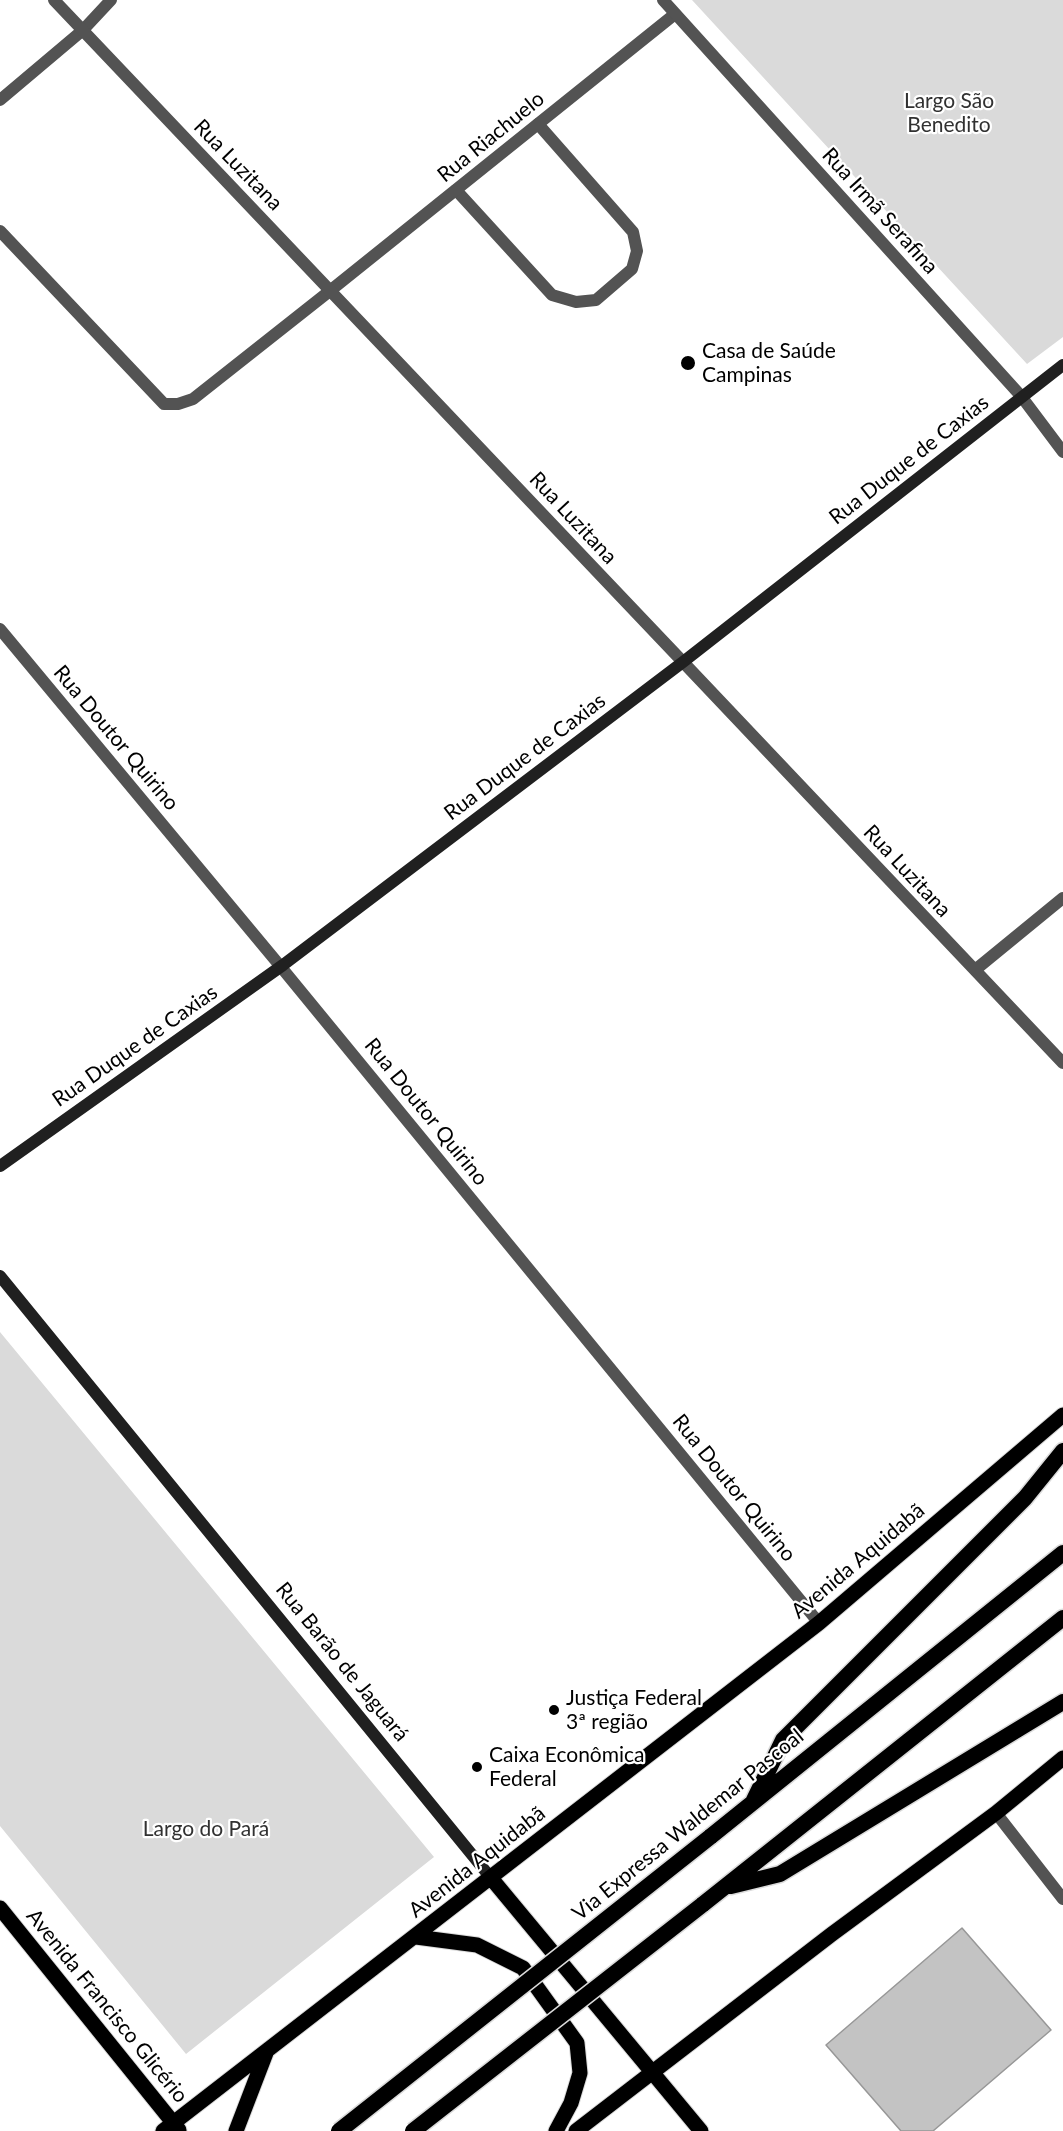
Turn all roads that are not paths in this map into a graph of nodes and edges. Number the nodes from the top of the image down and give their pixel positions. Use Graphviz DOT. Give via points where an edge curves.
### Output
graph roads {
  1 [pos="54,0"];
  2 [pos="111,0"];
  3 [pos="663,0"];
  4 [pos="675,14"];
  5 [pos="83,30"];
  6 [pos="0,100"];
  7 [pos="538,124"];
  8 [pos="456,190"];
  9 [pos="0,231"];
  10 [pos="331,291"];
  11 [pos="1063,364"];
  12 [pos="1021,396"];
  13 [pos="1063,452"];
  14 [pos="0,629"];
  15 [pos="683,662"];
  16 [pos="1063,898"];
  17 [pos="281,966"];
  18 [pos="975,970"];
  19 [pos="1063,1063"];
  20 [pos="0,1166"];
  21 [pos="0,1276"];
  22 [pos="1063,1415"];
  23 [pos="1063,1451"];
  24 [pos="1063,1553"];
  25 [pos="1063,1618"];
  26 [pos="819,1623"];
  27 [pos="1063,1702"];
  28 [pos="1063,1758"];
  29 [pos="753,1802"];
  30 [pos="996,1813"];
  31 [pos="491,1878"];
  32 [pos="724,1887"];
  33 [pos="1063,1899"];
  34 [pos="0,1908"];
  35 [pos="416,1937"];
  36 [pos="266,2053"];
  37 [pos="652,2072"];
  38 [pos="173,2128"];
  39 [pos="236,2131"];
  40 [pos="339,2131"];
  41 [pos="413,2131"];
  42 [pos="556,2131"];
  43 [pos="576,2131"];
  44 [pos="701,2131"];
  1 -- 5 [label="street, Rua Luzitana"];
  2 -- 5 [label="street"];
  3 -- 4 [label="street, Rua Irmã Serafina"];
  4 -- 7 [label="street, Rua Riachuelo"];
  4 -- 12 [label="street, Rua Irmã Serafina"];
  5 -- 6 [label="street"];
  5 -- 10 [label="street, Rua Luzitana"];
  7 -- 8 [label="street, Rua Riachuelo"];
  7 -- 8 [label="street" via="633,232 638,251 632,269 596,300 576,302 552,295"];
  8 -- 10 [label="street, Rua Riachuelo"];
  9 -- 10 [label="street, Rua Riachuelo" via="164,404 193,399"];
  10 -- 15 [label="street, Rua Luzitana"];
  11 -- 12 [label="main road, Rua Duque de Caxias"];
  12 -- 13 [label="street, Rua Irmã Serafina"];
  12 -- 15 [label="main road, Rua Duque de Caxias"];
  14 -- 17 [label="street, Rua Doutor Quirino"];
  15 -- 17 [label="main road, Rua Duque de Caxias"];
  15 -- 18 [label="street, Rua Luzitana"];
  16 -- 18 [label="street"];
  17 -- 20 [label="main road, Rua Duque de Caxias"];
  17 -- 26 [label="street, Rua Doutor Quirino"];
  18 -- 19 [label="street, Rua Luzitana"];
  21 -- 31 [label="main road, Rua Barão de Jaguará"];
  22 -- 26 [label="main road, Avenida Aquidabã"];
  23 -- 29 [label="highway" via="1025,1498 783,1740"];
  24 -- 29 [label="highway, Via Expressa Waldemar Pascoal"];
  25 -- 32 [label="highway"];
  26 -- 31 [label="main road, Avenida Aquidabã"];
  27 -- 32 [label="highway" via="780,1874"];
  28 -- 30 [label="main road"];
  29 -- 40 [label="highway, Via Expressa Waldemar Pascoal, bridge"];
  30 -- 33 [label="street"];
  30 -- 37 [label="main road"];
  31 -- 35 [label="main road, Avenida Aquidabã"];
  31 -- 37 [label="main road, Rua Barão de Jaguará"];
  32 -- 41 [label="highway, bridge"];
  34 -- 38 [label="main road, Avenida Francisco Glicério"];
  35 -- 36 [label="main road, Avenida Aquidabã"];
  35 -- 42 [label="main road" via="477,1945 523,1968 577,2043 580,2073 571,2103"];
  36 -- 38 [label="main road, Avenida Aquidabã"];
  36 -- 39 [label="main road"];
  37 -- 43 [label="main road"];
  37 -- 44 [label="main road, Rua Barão de Jaguará"];
}
